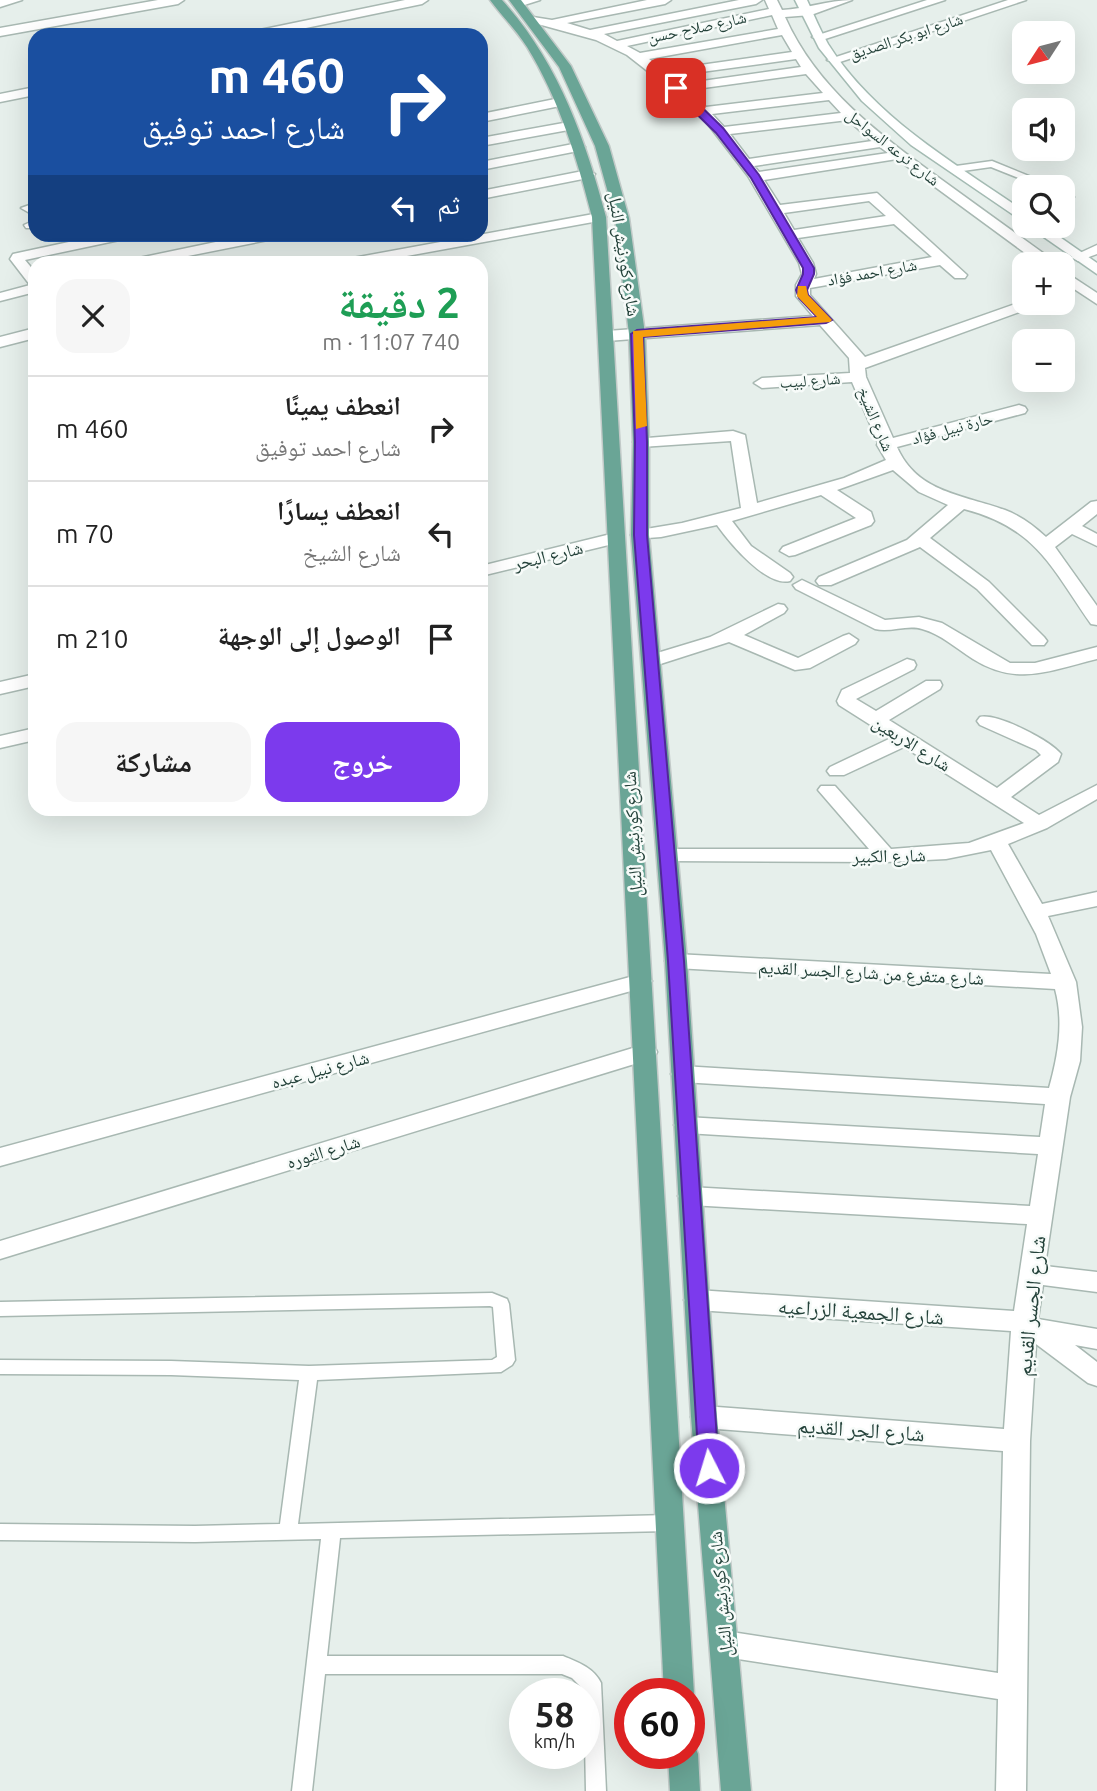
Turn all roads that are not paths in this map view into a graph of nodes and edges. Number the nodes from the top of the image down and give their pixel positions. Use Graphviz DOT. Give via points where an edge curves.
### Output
graph roads {
  1 [pos="16,0"];
  2 [pos="178,0"];
  3 [pos="422,0"];
  4 [pos="496,0"];
  5 [pos="665,0"];
  6 [pos="756,0"];
  7 [pos="846,0"];
  8 [pos="939,0"];
  9 [pos="1020,0"];
  10 [pos="0,3"];
  11 [pos="804,6"];
  12 [pos="775,8"];
  13 [pos="532,18"];
  14 [pos="288,28"];
  15 [pos="785,31"];
  16 [pos="0,32"];
  17 [pos="592,33"];
  18 [pos="818,37"];
  19 [pos="618,44"];
  20 [pos="798,55"];
  21 [pos="639,57"];
  22 [pos="832,60"];
  23 [pos="809,70"];
  24 [pos="660,74"];
  25 [pos="676,88"];
  26 [pos="28,92"];
  27 [pos="831,96"];
  28 [pos="0,98"];
  29 [pos="560,102"];
  30 [pos="701,111"];
  31 [pos="851,116"];
  32 [pos="488,117"];
  33 [pos="569,126"];
  34 [pos="719,131"];
  35 [pos="488,141"];
  36 [pos="883,143"];
  37 [pos="578,147"];
  38 [pos="900,155"];
  39 [pos="746,163"];
  40 [pos="488,165"];
  41 [pos="956,169"];
  42 [pos="588,174"];
  43 [pos="1019,175"];
  44 [pos="756,177"];
  45 [pos="488,194"];
  46 [pos="1012,209"];
  47 [pos="776,210"];
  48 [pos="599,217"];
  49 [pos="897,219"];
  50 [pos="789,235"];
  51 [pos="488,237"];
  52 [pos="1052,238"];
  53 [pos="89,242"];
  54 [pos="238,242"];
  55 [pos="462,242"];
  56 [pos="1097,249"];
  57 [pos="1033,252"];
  58 [pos="169,256"];
  59 [pos="386,256"];
  60 [pos="1078,257"];
  61 [pos="942,260"];
  62 [pos="1097,270"];
  63 [pos="28,273"];
  64 [pos="960,275"];
  65 [pos="1097,279"];
  66 [pos="1075,284"];
  67 [pos="803,285"];
  68 [pos="1078,286"];
  69 [pos="1075,287"];
  70 [pos="28,290"];
  71 [pos="0,297"];
  72 [pos="1097,300"];
  73 [pos="1012,310"];
  74 [pos="826,320"];
  75 [pos="637,334"];
  76 [pos="28,336"];
  77 [pos="607,336"];
  78 [pos="0,342"];
  79 [pos="858,371"];
  80 [pos="762,383"];
  81 [pos="1019,410"];
  82 [pos="641,442"];
  83 [pos="885,445"];
  84 [pos="895,462"];
  85 [pos="823,489"];
  86 [pos="960,504"];
  87 [pos="1097,506"];
  88 [pos="750,511"];
  89 [pos="722,519"];
  90 [pos="1070,526"];
  91 [pos="640,535"];
  92 [pos="615,538"];
  93 [pos="920,539"];
  94 [pos="1097,541"];
  95 [pos="1046,546"];
  96 [pos="789,551"];
  97 [pos="488,569"];
  98 [pos="784,577"];
  99 [pos="825,581"];
  100 [pos="802,584"];
  101 [pos="778,609"];
  102 [pos="1097,620"];
  103 [pos="731,636"];
  104 [pos="849,640"];
  105 [pos="1038,641"];
  106 [pos="1097,653"];
  107 [pos="651,661"];
  108 [pos="907,665"];
  109 [pos="28,682"];
  110 [pos="933,685"];
  111 [pos="0,688"];
  112 [pos="875,720"];
  113 [pos="987,721"];
  114 [pos="28,736"];
  115 [pos="905,739"];
  116 [pos="0,742"];
  117 [pos="629,771"];
  118 [pos="661,771"];
  119 [pos="1097,791"];
  120 [pos="998,797"];
  121 [pos="1040,824"];
  122 [pos="997,842"];
  123 [pos="667,855"];
  124 [pos="886,856"];
  125 [pos="1097,899"];
  126 [pos="1034,912"];
  127 [pos="676,961"];
  128 [pos="641,981"];
  129 [pos="1065,982"];
  130 [pos="646,1052"];
  131 [pos="682,1074"];
  132 [pos="1058,1097"];
  133 [pos="686,1125"];
  134 [pos="1050,1146"];
  135 [pos="0,1157"];
  136 [pos="690,1196"];
  137 [pos="1040,1216"];
  138 [pos="0,1250"];
  139 [pos="1031,1274"];
  140 [pos="1097,1282"];
  141 [pos="697,1300"];
  142 [pos="0,1309"];
  143 [pos="1028,1326"];
  144 [pos="1097,1339"];
  145 [pos="0,1367"];
  146 [pos="309,1373"];
  147 [pos="1097,1376"];
  148 [pos="704,1417"];
  149 [pos="1017,1441"];
  150 [pos="668,1524"];
  151 [pos="0,1532"];
  152 [pos="331,1532"];
  153 [pos="288,1533"];
  154 [pos="725,1644"];
  155 [pos="316,1665"];
  156 [pos="678,1678"];
  157 [pos="1014,1688"];
  158 [pos="684,1769"];
  159 [pos="302,1791"];
  160 [pos="596,1791"];
  161 [pos="685,1791"];
  162 [pos="736,1791"];
  163 [pos="1011,1791"];
  1 -- 10 [label="street"];
  2 -- 16 [label="street"];
  3 -- 14 [label="street"];
  4 -- 13 [label="main road, شارع كورنيش النيل"];
  5 -- 13 [label="street"];
  6 -- 17 [label="street"];
  7 -- 11 [label="street, شارع صلاح حسن"];
  8 -- 18 [label="street"];
  9 -- 22 [label="street, شارع ابو بكر الصديق"];
  11 -- 12 [label="street, شارع صلاح حسن"];
  11 -- 18 [label="street, شارع ترعه السواحل"];
  12 -- 15 [label="street, شارع ترعه السواحل"];
  12 -- 19 [label="street, شارع صلاح حسن"];
  13 -- 17 [label="street, شارع الشيخ"];
  13 -- 29 [label="main road, شارع كورنيش النيل"];
  13 -- 75 [label="main road, شارع كورنيش النيل" via="565,66 608,163 622,218"];
  15 -- 20 [label="street, شارع ترعه السواحل"];
  15 -- 21 [label="street"];
  17 -- 19 [label="street, شارع الشيخ"];
  18 -- 22 [label="street, شارع ترعه السواحل"];
  19 -- 21 [label="street, شارع الشيخ"];
  20 -- 23 [label="street, شارع ترعه السواحل"];
  20 -- 24 [label="street"];
  21 -- 24 [label="street, شارع الشيخ"];
  22 -- 41 [label="street, شارع ترعه السواحل" via="891,121"];
  23 -- 25 [label="street"];
  23 -- 27 [label="street, شارع ترعه السواحل"];
  24 -- 25 [label="street, شارع الشيخ"];
  25 -- 30 [label="street, شارع الشيخ"];
  26 -- 28 [label="street"];
  27 -- 30 [label="street"];
  27 -- 31 [label="street, شارع ترعه السواحل"];
  29 -- 32 [label="street"];
  29 -- 33 [label="main road, شارع كورنيش النيل"];
  30 -- 34 [label="street, شارع الشيخ"];
  31 -- 34 [label="street"];
  31 -- 36 [label="street, شارع ترعه السواحل"];
  33 -- 35 [label="street"];
  33 -- 37 [label="main road, شارع كورنيش النيل"];
  34 -- 39 [label="street, شارع الشيخ"];
  36 -- 38 [label="street, شارع ترعه السواحل"];
  36 -- 39 [label="street"];
  37 -- 40 [label="street"];
  37 -- 42 [label="main road, شارع كورنيش النيل"];
  38 -- 44 [label="street"];
  38 -- 57 [label="street, شارع ترعه السواحل"];
  39 -- 44 [label="street, شارع الشيخ"];
  41 -- 43 [label="lane" via="992,164"];
  41 -- 46 [label="street, شارع ترعه السواحل"];
  42 -- 45 [label="street"];
  42 -- 48 [label="main road, شارع كورنيش النيل"];
  44 -- 47 [label="street, شارع الشيخ"];
  47 -- 49 [label="street" via="869,195"];
  47 -- 50 [label="street, شارع الشيخ"];
  48 -- 51 [label="street"];
  48 -- 77 [label="main road, شارع كورنيش النيل"];
  49 -- 50 [label="street"];
  49 -- 61 [label="street"];
  50 -- 67 [label="street, شارع الشيخ" via="808,268"];
  52 -- 60 [label="street"];
  53 -- 63 [label="street" via="20,256 17,259"];
  54 -- 58 [label="street"];
  55 -- 59 [label="street"];
  56 -- 60 [label="street"];
  60 -- 62 [label="street"];
  61 -- 64 [label="street"];
  61 -- 67 [label="street, شارع احمد فؤاد"];
  65 -- 68 [label="street"];
  66 -- 68 [label="street"];
  67 -- 74 [label="street, شارع الشيخ" via="803,296"];
  68 -- 69 [label="street"];
  68 -- 72 [label="street"];
  70 -- 71 [label="street"];
  73 -- 79 [label="street, شارع لبيب"];
  74 -- 75 [label="street"];
  74 -- 79 [label="street, شارع الشيخ" via="853,349"];
  75 -- 77 [label="street"];
  75 -- 82 [label="main road, شارع كورنيش النيل"];
  76 -- 78 [label="street"];
  77 -- 92 [label="main road, شارع كورنيش النيل"];
  79 -- 80 [label="street, شارع لبيب"];
  79 -- 83 [label="street, شارع الشيخ"];
  81 -- 83 [label="street, حارة نبيل فؤاد"];
  82 -- 88 [label="street" via="739,438"];
  82 -- 91 [label="main road, شارع كورنيش النيل"];
  83 -- 84 [label="street, شارع الشيخ"];
  84 -- 85 [label="street, شارع الشيخ"];
  84 -- 86 [label="street" via="916,482"];
  85 -- 88 [label="street, شارع الشيخ"];
  85 -- 96 [label="street" via="865,516 865,521"];
  86 -- 93 [label="street"];
  86 -- 95 [label="street" via="998,512"];
  87 -- 90 [label="street"];
  88 -- 89 [label="street, شارع الشيخ"];
  89 -- 91 [label="street, شارع الشيخ"];
  89 -- 98 [label="street" via="745,550"];
  90 -- 94 [label="street"];
  90 -- 95 [label="street"];
  91 -- 107 [label="main road, شارع كورنيش النيل"];
  92 -- 97 [label="street, شارع البحر"];
  92 -- 117 [label="main road, شارع كورنيش النيل"];
  93 -- 99 [label="street"];
  93 -- 105 [label="street" via="998,597"];
  95 -- 102 [label="street"];
  100 -- 106 [label="street" via="868,621 895,626 926,623 1009,668 1026,669"];
  101 -- 103 [label="street"];
  103 -- 104 [label="street" via="795,664"];
  103 -- 107 [label="street"];
  107 -- 118 [label="main road, شارع كورنيش النيل"];
  108 -- 112 [label="street, شارع الاربعين" via="846,697"];
  109 -- 111 [label="street"];
  110 -- 112 [label="street"];
  112 -- 115 [label="street, شارع الاربعين"];
  113 -- 120 [label="street" via="1051,754"];
  114 -- 116 [label="street"];
  115 -- 120 [label="street, شارع الاربعين"];
  115 -- 124 [label="street" via="833,781"];
  117 -- 118 [label="main road"];
  117 -- 128 [label="main road, شارع كورنيش النيل"];
  118 -- 123 [label="main road, شارع كورنيش النيل"];
  119 -- 121 [label="street, شارع الكبير"];
  120 -- 121 [label="street, شارع الاربعين"];
  121 -- 122 [label="street, شارع الكبير"];
  122 -- 124 [label="street, شارع الكبير" via="946,853"];
  122 -- 126 [label="street, شارع الجسر القديم"];
  123 -- 124 [label="street, شارع الكبير"];
  123 -- 127 [label="main road, شارع كورنيش النيل"];
  125 -- 126 [label="street"];
  126 -- 129 [label="street, شارع الجسر القديم" via="1059,959"];
  127 -- 129 [label="street, شارع متفرع من شارع الجسر القديم"];
  127 -- 131 [label="main road, شارع كورنيش النيل"];
  128 -- 130 [label="main road, شارع كورنيش النيل"];
  128 -- 135 [label="street, شارع نبيل عبده"];
  129 -- 132 [label="street, شارع الجسر القديم" via="1073,1024 1072,1048"];
  130 -- 138 [label="street, شارع الثوره"];
  130 -- 150 [label="main road, شارع كورنيش النيل"];
  131 -- 132 [label="street"];
  131 -- 133 [label="main road, شارع كورنيش النيل"];
  132 -- 134 [label="street, شارع الجسر القديم"];
  133 -- 134 [label="street"];
  133 -- 136 [label="main road, شارع كورنيش النيل"];
  134 -- 137 [label="street, شارع الجسر القديم"];
  136 -- 137 [label="street"];
  136 -- 141 [label="main road, شارع كورنيش النيل"];
  137 -- 139 [label="street, شارع الجسر القديم"];
  139 -- 140 [label="street"];
  139 -- 143 [label="street, شارع الجسر القديم"];
  141 -- 143 [label="street, شارع الجمعية الزراعيه"];
  141 -- 148 [label="main road, شارع كورنيش النيل"];
  142 -- 146 [label="lane" via="478,1298 501,1304 506,1360 495,1367"];
  143 -- 144 [label="street, شارع الجمعية الزراعيه"];
  143 -- 147 [label="street"];
  143 -- 149 [label="street, شارع الجسر القديم"];
  145 -- 146 [label="lane"];
  146 -- 153 [label="lane"];
  148 -- 149 [label="street, شارع الجر القديم"];
  148 -- 154 [label="main road, شارع كورنيش النيل"];
  149 -- 157 [label="street, شارع الجسر القديم"];
  150 -- 152 [label="lane"];
  150 -- 156 [label="main road, شارع كورنيش النيل"];
  151 -- 153 [label="lane"];
  152 -- 153 [label="lane"];
  152 -- 155 [label="lane"];
  154 -- 157 [label="street"];
  154 -- 162 [label="main road, شارع كورنيش النيل"];
  155 -- 159 [label="lane"];
  155 -- 160 [label="lane" via="563,1665 579,1672 591,1684"];
  157 -- 163 [label="street, شارع الجسر القديم"];
  158 -- 161 [label="main road"];
}
